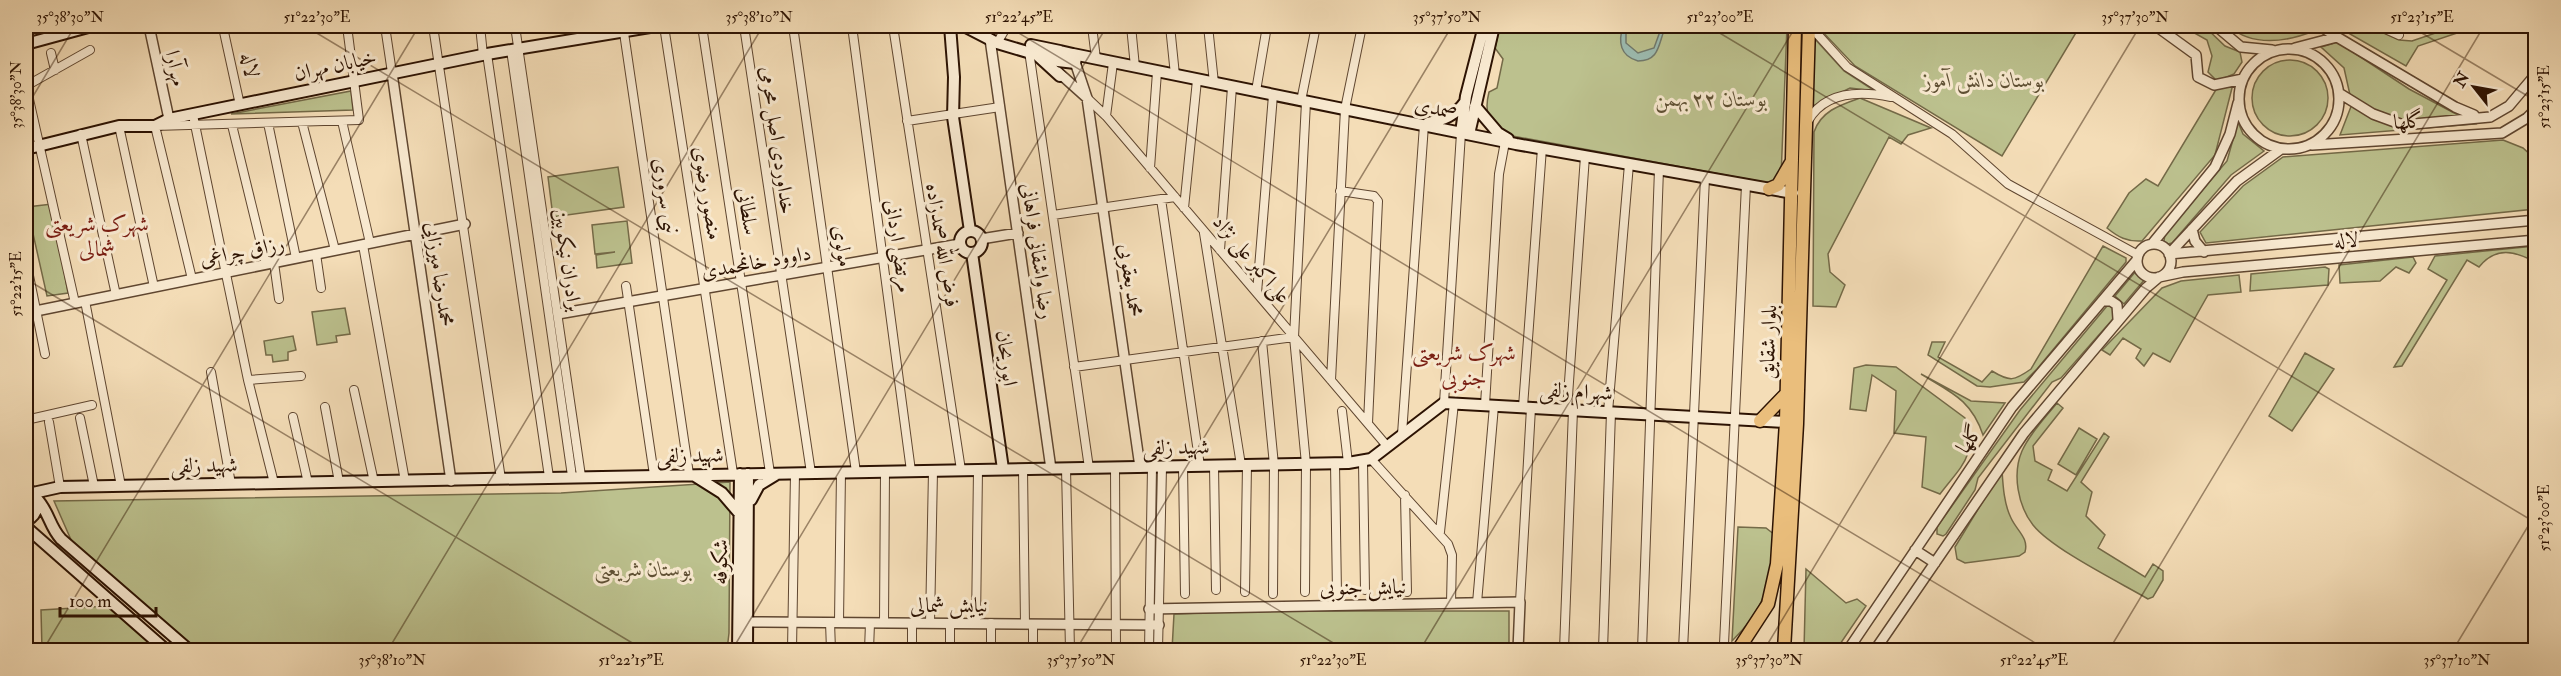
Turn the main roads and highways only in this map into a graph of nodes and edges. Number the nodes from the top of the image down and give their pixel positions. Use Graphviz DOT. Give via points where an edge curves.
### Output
graph roads {
  1 [pos="92,26"];
  2 [pos="656,26"];
  3 [pos="950,26"];
  4 [pos="964,26"];
  5 [pos="976,26"];
  6 [pos="1484,26"];
  7 [pos="1494,26"];
  8 [pos="1795,26"];
  9 [pos="1809,26"];
  10 [pos="623,28"];
  11 [pos="995,38"];
  12 [pos="26,44"];
  13 [pos="1030,48"];
  14 [pos="1060,76"];
  15 [pos="1470,104"];
  16 [pos="1422,125"];
  17 [pos="1465,134"];
  18 [pos="1511,143"];
  19 [pos="26,149"];
  20 [pos="1794,157"];
  21 [pos="1769,189"];
  22 [pos="1798,193"];
  23 [pos="970,231"];
  24 [pos="972,253"];
  25 [pos="1786,394"];
  26 [pos="1760,421"];
  27 [pos="1791,423"];
  28 [pos="1348,463"];
  29 [pos="1003,469"];
  30 [pos="774,473"];
  31 [pos="689,474"];
  32 [pos="740,474"];
  33 [pos="31,492"];
  34 [pos="744,513"];
  35 [pos="26,521"];
  36 [pos="26,527"];
  37 [pos="53,530"];
  38 [pos="42,542"];
  39 [pos="738,630"];
  40 [pos="166,651"];
  41 [pos="189,651"];
  42 [pos="732,651"];
  43 [pos="738,651"];
  44 [pos="747,651"];
  45 [pos="1738,651"];
  46 [pos="1785,651"];
  1 -- 12 [label="main road"];
  2 -- 10 [label="main road, خیابان مهران"];
  3 -- 23 [label="main road" via="953,115"];
  4 -- 11 [label="main road"];
  5 -- 11 [label="main road"];
  6 -- 15 [label="main road"];
  7 -- 15 [label="main road"];
  8 -- 20 [label="main road, بلوار شقایق"];
  9 -- 22 [label="main road, بلوار شقایق" via="1806,124"];
  10 -- 19 [label="main road, خیابان مهران" via="169,118 155,126 119,126"];
  11 -- 13 [label="main road"];
  13 -- 14 [label="main road"];
  13 -- 16 [label="main road, صمدی"];
  15 -- 16 [label="main road" via="1441,121"];
  15 -- 17 [label="main road"];
  15 -- 18 [label="main road"];
  16 -- 17 [label="main road, صمدی"];
  17 -- 18 [label="main road, صمدی"];
  18 -- 21 [label="main road, صمدی"];
  20 -- 21 [label="main road" via="1778,185"];
  20 -- 22 [label="main road, بلوار شقایق"];
  21 -- 22 [label="main road, صمدی"];
  22 -- 25 [label="main road, بلوار شقایق"];
  22 -- 27 [label="main road, بلوار شقایق"];
  23 -- 24 [label="main road" via="981,239 981,247"];
  23 -- 24 [label="main road" via="963,234 960,244 964,251"];
  24 -- 29 [label="main road, ابوریحان"];
  25 -- 26 [label="main road"];
  25 -- 27 [label="main road, بلوار شقایق"];
  26 -- 27 [label="main road, شهرام زلفی"];
  26 -- 28 [label="main road, شهرام زلفی" via="1449,403 1367,460"];
  27 -- 45 [label="main road, بلوار شقایق" via="1774,584 1762,616"];
  27 -- 46 [label="main road, بلوار شقایق"];
  28 -- 29 [label="main road, شهید زلفی"];
  29 -- 30 [label="main road, شهید زلفی"];
  30 -- 32 [label="main road, شهید زلفی"];
  30 -- 34 [label="main road" via="754,491"];
  31 -- 32 [label="main road, شهید زلفی"];
  31 -- 33 [label="main road, شهید زلفی" via="94,486"];
  31 -- 34 [label="main road" via="714,486"];
  32 -- 34 [label="main road, شکوفه"];
  33 -- 35 [label="main road" via="37,509"];
  33 -- 37 [label="main road" via="48,510"];
  34 -- 39 [label="main road, شکوفه"];
  34 -- 44 [label="main road, شکوفه"];
  36 -- 38 [label="main road"];
  37 -- 38 [label="main road" via="44,533"];
  37 -- 41 [label="main road"];
  38 -- 40 [label="main road"];
  39 -- 42 [label="main road"];
  39 -- 43 [label="main road, شکوفه"];
}
